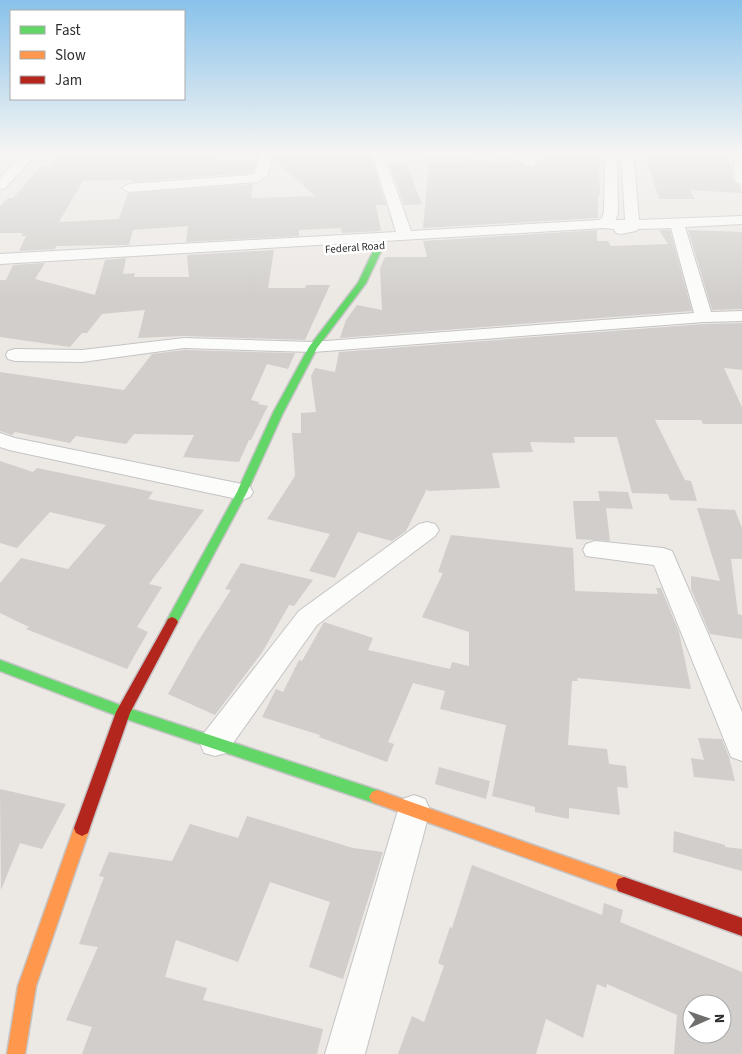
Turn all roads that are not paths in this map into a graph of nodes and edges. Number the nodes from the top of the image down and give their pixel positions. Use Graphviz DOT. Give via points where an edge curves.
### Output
graph roads {
  1 [pos="392,200"];
  2 [pos="612,200"];
  3 [pos="630,200"];
  4 [pos="742,220"];
  5 [pos="677,223"];
  6 [pos="603,224"];
  7 [pos="631,225"];
  8 [pos="404,235"];
  9 [pos="380,245"];
  10 [pos="0,259"];
  11 [pos="0,269"];
  12 [pos="742,316"];
  13 [pos="704,317"];
  14 [pos="313,347"];
  15 [pos="15,355"];
  16 [pos="0,439"];
  17 [pos="242,492"];
  18 [pos="427,530"];
  19 [pos="595,550"];
  20 [pos="0,665"];
  21 [pos="123,712"];
  22 [pos="215,743"];
  23 [pos="742,746"];
  24 [pos="414,810"];
  25 [pos="742,927"];
  26 [pos="16,1054"];
  27 [pos="345,1054"];
  1 -- 8 [label="street"];
  2 -- 6 [label="street" via="612,212"];
  3 -- 7 [label="street"];
  4 -- 5 [label="street"];
  5 -- 7 [label="street"];
  5 -- 13 [label="street"];
  6 -- 7 [label="street, Federal Road"];
  6 -- 8 [label="street, Federal Road"];
  7 -- 9 [label="street, Federal Road" via="632,228 620,230"];
  8 -- 10 [label="street, Federal Road"];
  9 -- 11 [label="street, Federal Road"];
  9 -- 14 [label="street" via="362,283"];
  12 -- 13 [label="street"];
  13 -- 14 [label="street"];
  14 -- 15 [label="street" via="184,343 82,356"];
  14 -- 17 [label="street"];
  16 -- 17 [label="street"];
  17 -- 21 [label="street"];
  18 -- 22 [label="street" via="308,618"];
  19 -- 23 [label="street" via="663,557"];
  20 -- 21 [label="street"];
  21 -- 22 [label="street"];
  21 -- 26 [label="street" via="27,986"];
  22 -- 24 [label="street"];
  24 -- 25 [label="street"];
  24 -- 27 [label="street"];
}
